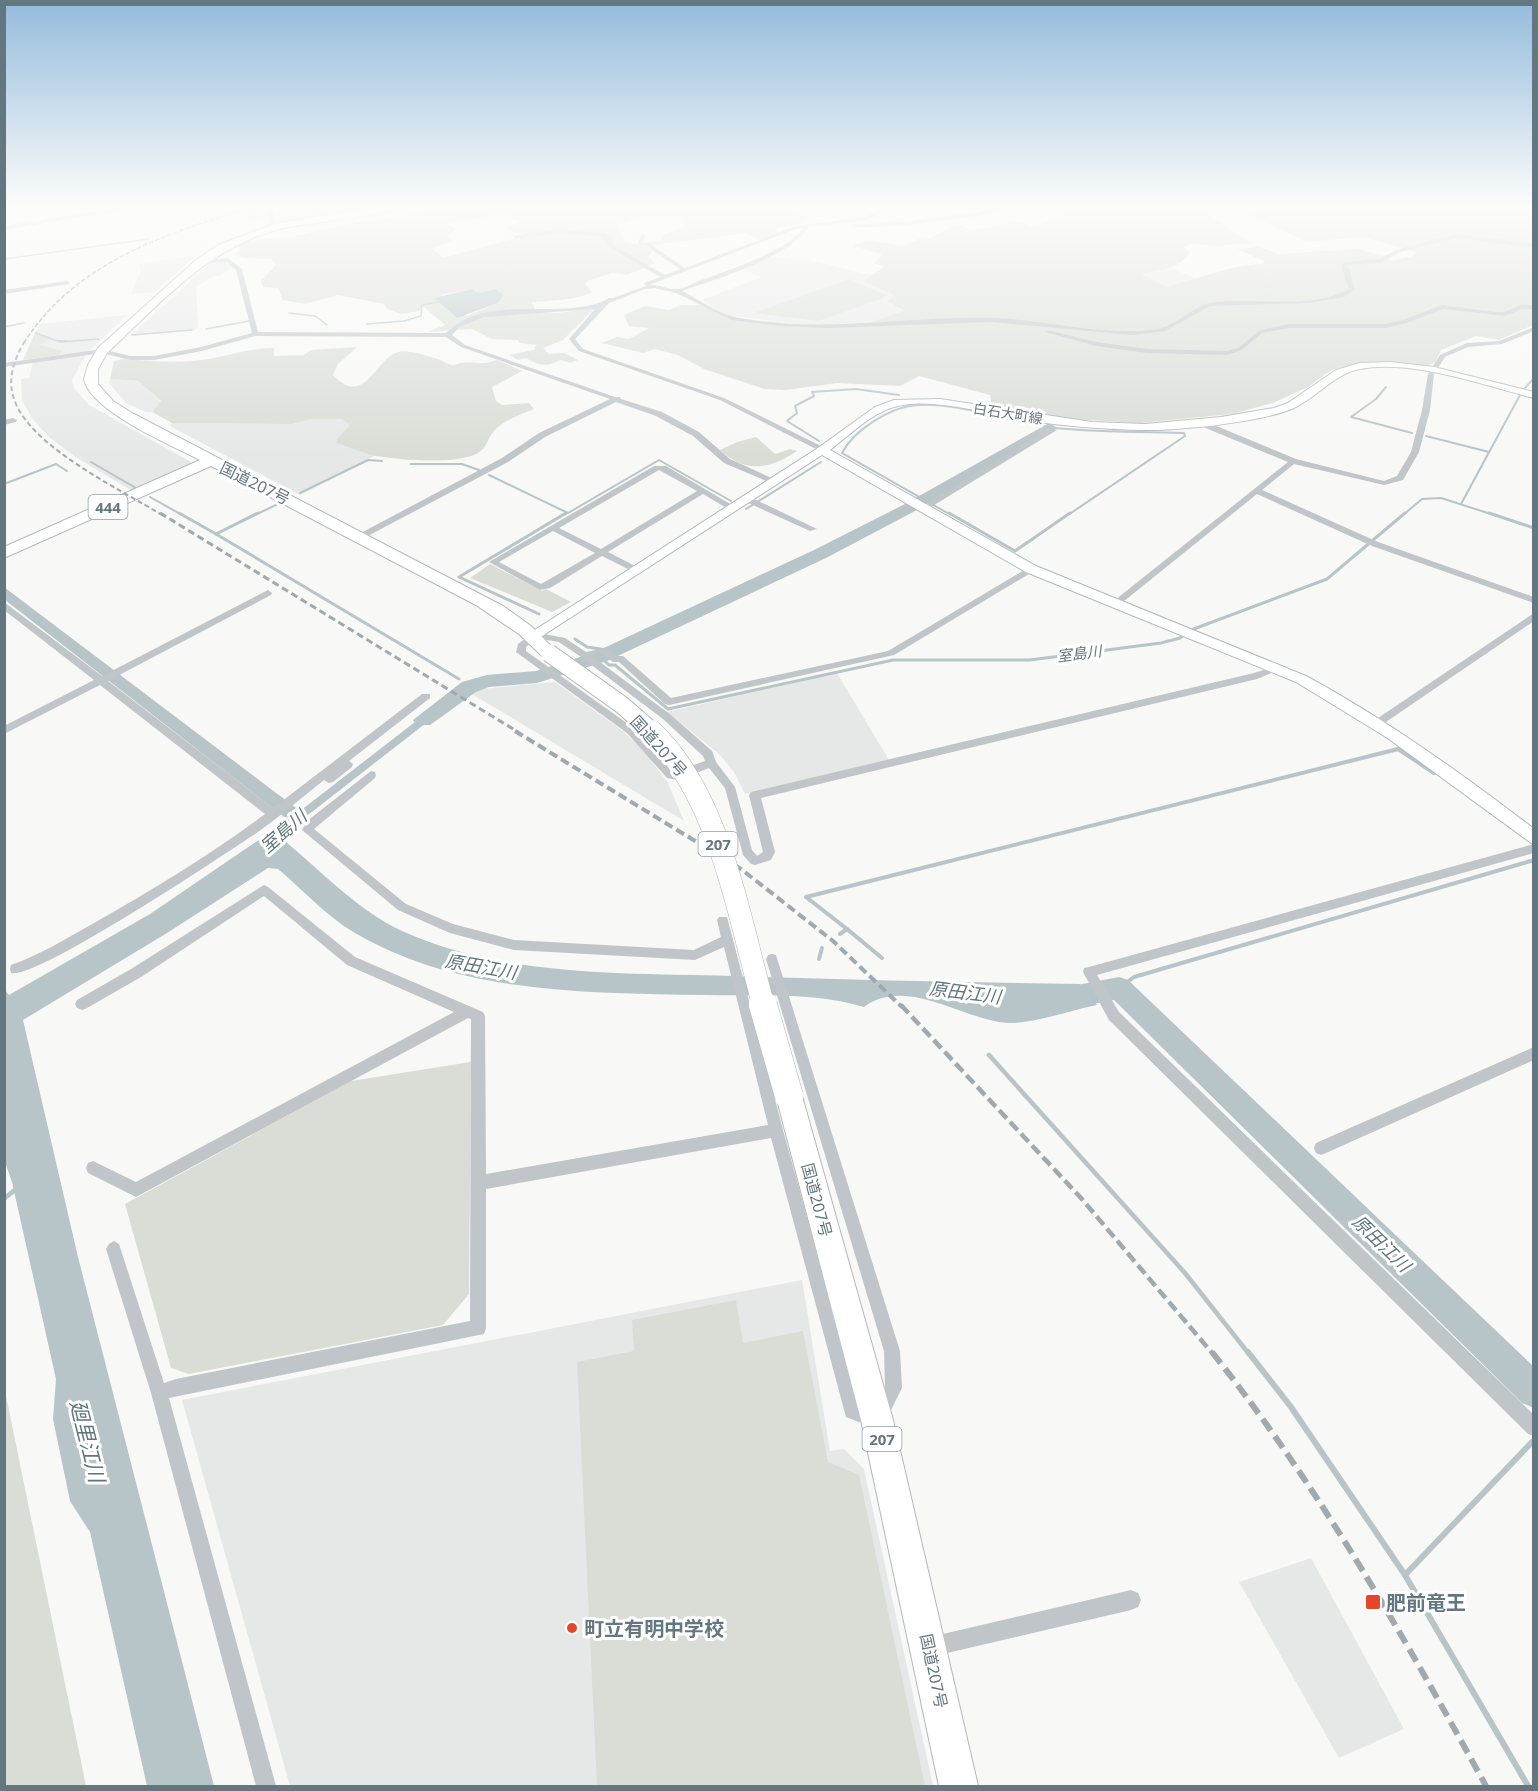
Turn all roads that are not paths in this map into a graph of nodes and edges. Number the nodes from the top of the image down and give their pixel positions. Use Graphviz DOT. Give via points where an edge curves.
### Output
graph roads {
  1 [pos="21,290"];
  2 [pos="170,290"];
  3 [pos="244,290"];
  4 [pos="636,290"];
  5 [pos="643,290"];
  6 [pos="663,290"];
  7 [pos="681,290"];
  8 [pos="1352,290"];
  9 [pos="4,292"];
  10 [pos="675,292"];
  11 [pos="603,304"];
  12 [pos="1533,307"];
  13 [pos="1533,320"];
  14 [pos="985,321"];
  15 [pos="1533,329"];
  16 [pos="255,334"];
  17 [pos="448,335"];
  18 [pos="102,351"];
  19 [pos="4,365"];
  20 [pos="1434,370"];
  21 [pos="1533,395"];
  22 [pos="618,398"];
  23 [pos="1199,422"];
  24 [pos="1053,430"];
  25 [pos="822,450"];
  26 [pos="211,461"];
  27 [pos="1293,461"];
  28 [pos="774,481"];
  29 [pos="1256,490"];
  30 [pos="703,491"];
  31 [pos="753,502"];
  32 [pos="924,504"];
  33 [pos="733,508"];
  34 [pos="553,528"];
  35 [pos="813,528"];
  36 [pos="362,536"];
  37 [pos="601,552"];
  38 [pos="4,553"];
  39 [pos="1031,569"];
  40 [pos="636,570"];
  41 [pos="268,592"];
  42 [pos="1533,600"];
  43 [pos="1115,604"];
  44 [pos="4,605"];
  45 [pos="1533,616"];
  46 [pos="534,635"];
  47 [pos="584,655"];
  48 [pos="546,660"];
  49 [pos="1276,669"];
  50 [pos="101,680"];
  51 [pos="426,696"];
  52 [pos="1376,724"];
  53 [pos="4,731"];
  54 [pos="711,763"];
  55 [pos="348,764"];
  56 [pos="371,775"];
  57 [pos="326,781"];
  58 [pos="349,793"];
  59 [pos="293,802"];
  60 [pos="277,815"];
  61 [pos="1533,839"];
  62 [pos="1533,848"];
  63 [pos="723,920"];
  64 [pos="728,939"];
  65 [pos="772,959"];
  66 [pos="16,969"];
  67 [pos="82,1004"];
  68 [pos="466,1012"];
  69 [pos="1533,1053"];
  70 [pos="776,1130"];
  71 [pos="1321,1148"];
  72 [pos="93,1168"];
  73 [pos="479,1183"];
  74 [pos="114,1249"];
  75 [pos="159,1393"];
  76 [pos="877,1420"];
  77 [pos="1532,1427"];
  78 [pos="1131,1600"];
  79 [pos="929,1647"];
  80 [pos="266,1786"];
  81 [pos="959,1786"];
  1 -- 9 [label="street"];
  2 -- 18 [label="highway, 国道207号 / 207"];
  3 -- 16 [label="street"];
  4 -- 11 [label="street"];
  5 -- 11 [label="street"];
  6 -- 10 [label="street"];
  7 -- 10 [label="street"];
  8 -- 14 [label="street" via="1347,295 1315,300 1207,303 1162,330 1124,332"];
  10 -- 14 [label="street" via="734,319 804,326"];
  11 -- 17 [label="street" via="474,318 453,328"];
  11 -- 25 [label="street" via="572,339 581,350 722,399"];
  12 -- 14 [label="street" via="1494,314 1442,307 1385,326 1288,326 1260,332 1240,349 1227,353 1148,351"];
  13 -- 15 [label="street" via="1527,325"];
  15 -- 20 [label="street" via="1500,343 1473,344 1449,351"];
  16 -- 17 [label="street"];
  16 -- 18 [label="street" via="154,358 130,358"];
  17 -- 22 [label="street" via="463,346"];
  18 -- 19 [label="street"];
  18 -- 26 [label="highway, 国道207号 / 207" via="90,376 94,389 110,405"];
  20 -- 21 [label="main road, 白石大町線"];
  20 -- 23 [label="main road, 白石大町線" via="1360,366 1341,372 1292,405 1276,411"];
  20 -- 27 [label="street" via="1415,452 1400,478 1384,483"];
  22 -- 28 [label="street" via="686,427 727,461"];
  22 -- 36 [label="street" via="542,435 505,460"];
  23 -- 25 [label="main road, 白石大町線" via="1145,427 1092,425 915,400 879,409"];
  23 -- 27 [label="street"];
  24 -- 32 [label="street"];
  25 -- 28 [label="main road, 白石大町線"];
  25 -- 32 [label="main road"];
  26 -- 36 [label="highway, 国道207号 / 207"];
  26 -- 38 [label="highway, 444"];
  27 -- 29 [label="street"];
  28 -- 31 [label="main road, 白石大町線"];
  29 -- 42 [label="street" via="1375,544"];
  29 -- 43 [label="street"];
  30 -- 33 [label="street"];
  30 -- 34 [label="street" via="657,468"];
  30 -- 37 [label="street"];
  31 -- 33 [label="main road, 白石大町線"];
  31 -- 35 [label="street"];
  32 -- 39 [label="main road"];
  33 -- 40 [label="main road, 白石大町線"];
  34 -- 37 [label="street"];
  34 -- 37 [label="street" via="494,562 540,587"];
  36 -- 46 [label="highway, 国道207号 / 207"];
  37 -- 40 [label="street"];
  39 -- 43 [label="main road"];
  39 -- 47 [label="street" via="891,653 681,700 669,702 620,658 616,660 603,650"];
  40 -- 46 [label="main road, 白石大町線"];
  41 -- 50 [label="street"];
  43 -- 49 [label="main road"];
  44 -- 50 [label="street"];
  45 -- 52 [label="street"];
  46 -- 47 [label="street" via="562,640"];
  46 -- 48 [label="highway, 国道207号 / 207"];
  47 -- 54 [label="street" via="666,717 708,754"];
  48 -- 54 [label="street" via="561,681 631,731 671,775"];
  48 -- 76 [label="highway, 国道207号 / 207, bridge" via="612,698 648,729 682,767 702,801 720,851"];
  49 -- 52 [label="main road" via="1334,697"];
  49 -- 54 [label="street" via="755,795 770,852 761,861 749,858 730,787"];
  50 -- 53 [label="street"];
  50 -- 60 [label="street"];
  51 -- 59 [label="street"];
  52 -- 61 [label="main road"];
  55 -- 57 [label="street"];
  56 -- 58 [label="street"];
  57 -- 58 [label="street"];
  57 -- 59 [label="street"];
  58 -- 64 [label="street" via="308,830 402,907 450,928 514,945 695,955"];
  59 -- 60 [label="street"];
  60 -- 66 [label="street" via="134,906"];
  62 -- 77 [label="street" via="1089,972 1113,1016"];
  63 -- 64 [label="street"];
  64 -- 70 [label="street"];
  65 -- 76 [label="street" via="892,1350 894,1388"];
  67 -- 68 [label="street" via="264,890 351,961"];
  68 -- 72 [label="street" via="136,1190"];
  68 -- 73 [label="street" via="478,1016 479,1026"];
  69 -- 71 [label="street"];
  70 -- 73 [label="street"];
  70 -- 76 [label="street" via="852,1411"];
  73 -- 75 [label="street" via="478,1328"];
  74 -- 75 [label="street"];
  75 -- 80 [label="street"];
  76 -- 79 [label="highway, 国道207号 / 207"];
  78 -- 79 [label="street"];
  79 -- 81 [label="highway, 国道207号 / 207"];
}
